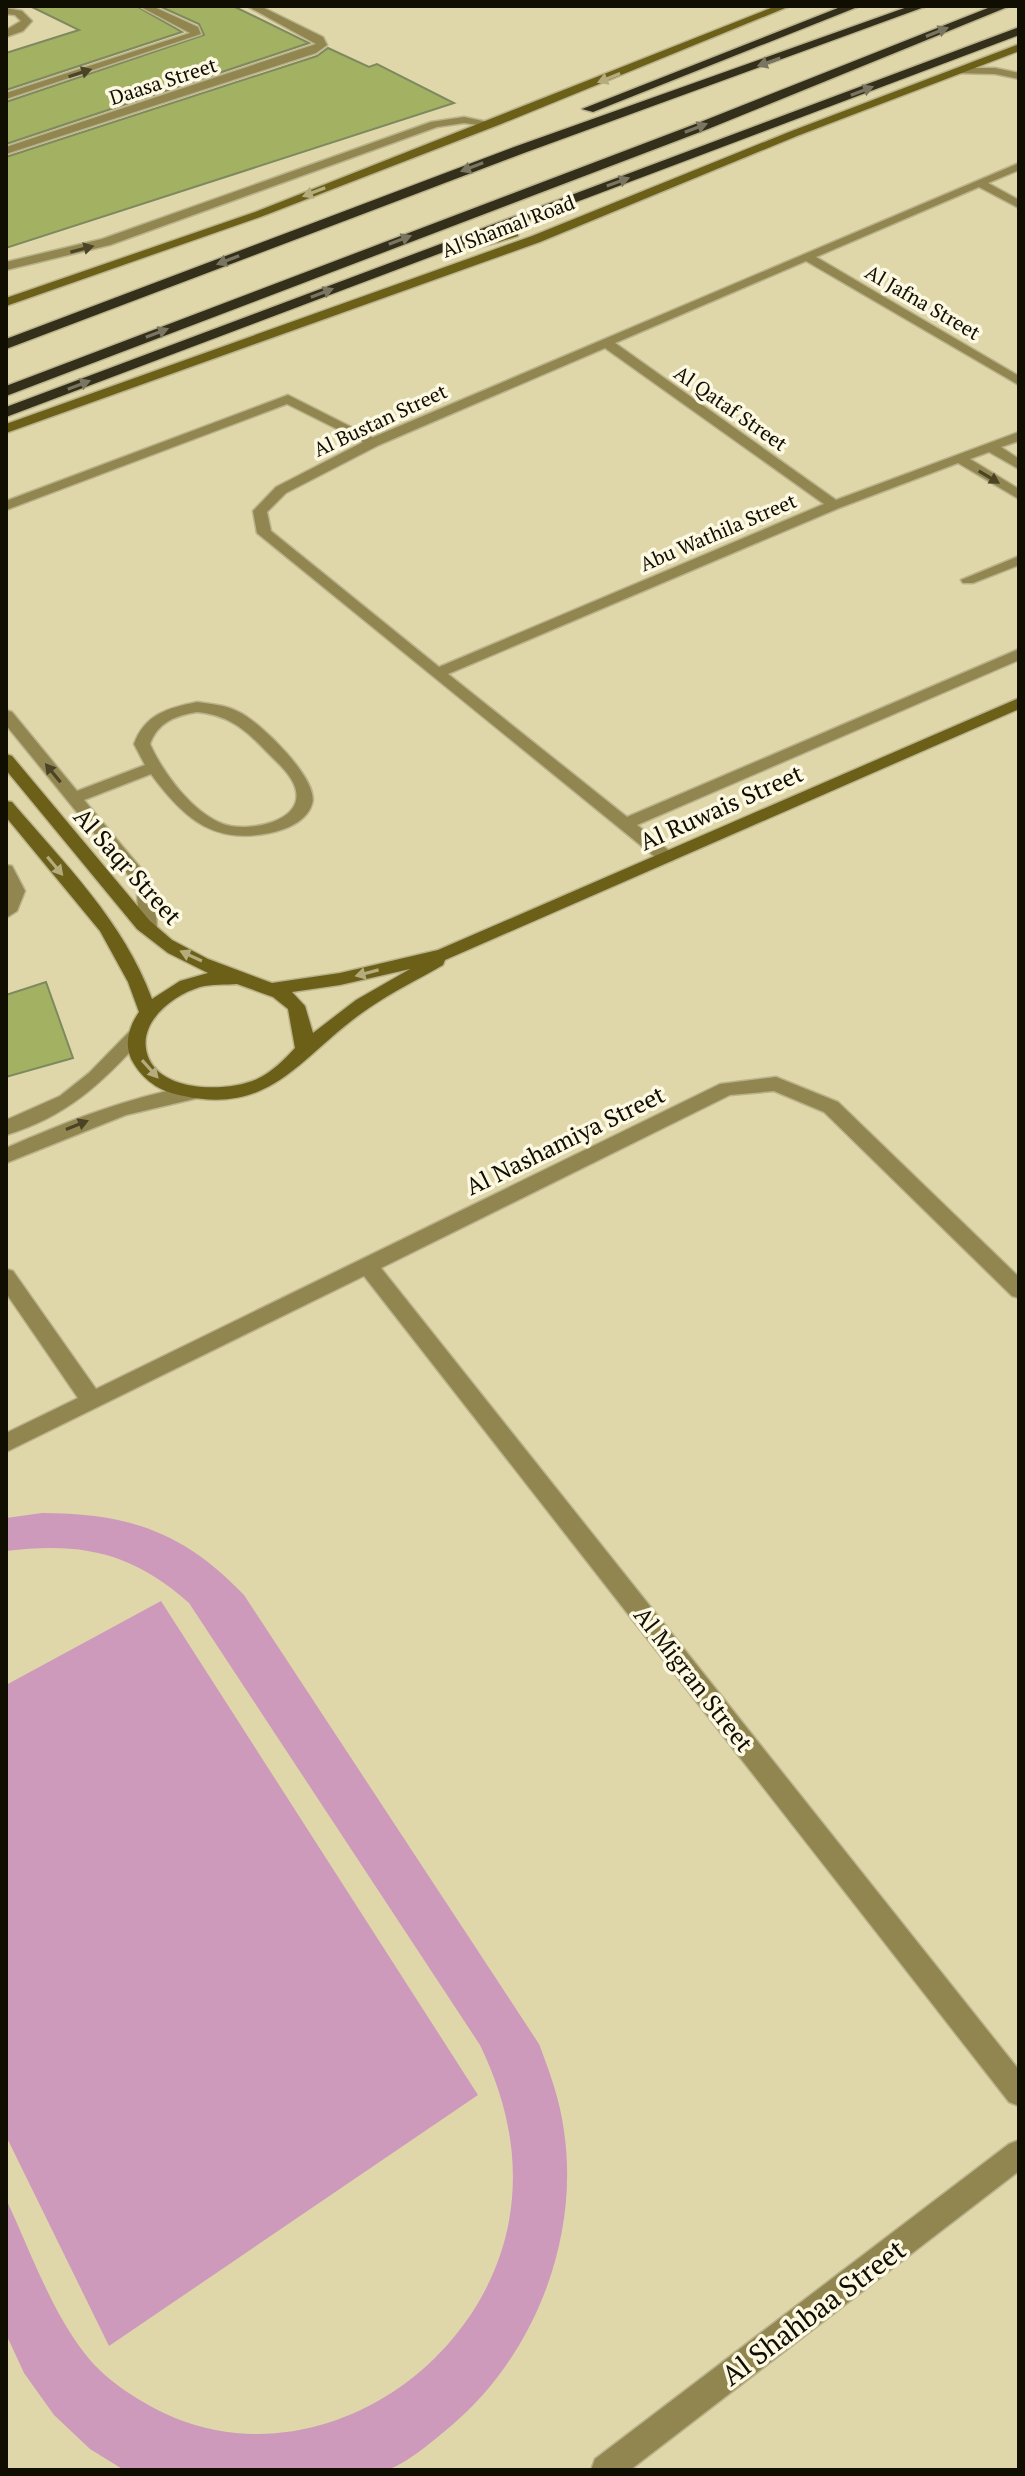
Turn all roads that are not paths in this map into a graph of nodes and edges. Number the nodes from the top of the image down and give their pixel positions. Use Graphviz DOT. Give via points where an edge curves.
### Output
graph roads {
  1 [pos="144,6"];
  2 [pos="252,6"];
  3 [pos="785,6"];
  4 [pos="854,6"];
  5 [pos="921,6"];
  6 [pos="1004,6"];
  7 [pos="6,11"];
  8 [pos="1019,31"];
  9 [pos="6,34"];
  10 [pos="1019,47"];
  11 [pos="1007,52"];
  12 [pos="1019,68"];
  13 [pos="959,71"];
  14 [pos="1019,76"];
  15 [pos="6,96"];
  16 [pos="460,105"];
  17 [pos="494,123"];
  18 [pos="519,150"];
  19 [pos="6,151"];
  20 [pos="1019,166"];
  21 [pos="979,183"];
  22 [pos="658,188"];
  23 [pos="1019,205"];
  24 [pos="448,245"];
  25 [pos="807,257"];
  26 [pos="6,266"];
  27 [pos="6,302"];
  28 [pos="606,343"];
  29 [pos="6,344"];
  30 [pos="1019,381"];
  31 [pos="6,391"];
  32 [pos="6,412"];
  33 [pos="6,429"];
  34 [pos="1019,436"];
  35 [pos="374,442"];
  36 [pos="990,446"];
  37 [pos="959,458"];
  38 [pos="1019,465"];
  39 [pos="1019,495"];
  40 [pos="834,505"];
  41 [pos="6,506"];
  42 [pos="1019,560"];
  43 [pos="968,580"];
  44 [pos="1019,654"];
  45 [pos="437,673"];
  46 [pos="1019,703"];
  47 [pos="6,715"];
  48 [pos="6,759"];
  49 [pos="154,767"];
  50 [pos="74,798"];
  51 [pos="6,806"];
  52 [pos="625,824"];
  53 [pos="666,857"];
  54 [pos="6,870"];
  55 [pos="6,912"];
  56 [pos="148,930"];
  57 [pos="443,955"];
  58 [pos="236,978"];
  59 [pos="275,988"];
  60 [pos="147,1011"];
  61 [pos="136,1035"];
  62 [pos="304,1049"];
  63 [pos="191,1093"];
  64 [pos="6,1128"];
  65 [pos="6,1156"];
  66 [pos="368,1266"];
  67 [pos="6,1277"];
  68 [pos="1019,1290"];
  69 [pos="92,1401"];
  70 [pos="6,1443"];
  71 [pos="1019,2092"];
  72 [pos="1019,2154"];
  73 [pos="606,2470"];
  15 -- 1 [label="street, one-way" via="196,34"];
  2 -- 19 [label="street, Daasa Street" via="322,45"];
  3 -- 17 [label="main road, one-way"];
  4 -- 18 [label="highway" via="583,111 543,130"];
  5 -- 18 [label="highway, one-way"];
  31 -- 6 [label="highway, Al Shamal Road, one-way"];
  7 -- 9 [label="street" via="27,21"];
  24 -- 8 [label="highway, one-way"];
  10 -- 11 [label="main road, Al Shamal Road"];
  11 -- 12 [label="street"];
  11 -- 13 [label="main road, Al Shamal Road"];
  13 -- 14 [label="street"];
  13 -- 22 [label="main road, Al Shamal Road"];
  16 -- 17 [label="street"];
  26 -- 17 [label="street, one-way" via="106,242 435,124"];
  17 -- 27 [label="main road, one-way" via="259,214"];
  18 -- 29 [label="highway, one-way"];
  20 -- 21 [label="street, Al Bustan Street"];
  21 -- 23 [label="street"];
  21 -- 25 [label="street, Al Bustan Street"];
  22 -- 24 [label="main road" via="496,239"];
  22 -- 33 [label="main road, Al Shamal Road" via="536,239"];
  32 -- 24 [label="highway, one-way"];
  25 -- 28 [label="street, Al Bustan Street"];
  25 -- 30 [label="street, Al Jafna Street"];
  28 -- 35 [label="street, Al Bustan Street"];
  28 -- 40 [label="street, Al Qataf Street"];
  34 -- 36 [label="street, Abu Wathila Street"];
  35 -- 41 [label="street" via="288,399"];
  35 -- 45 [label="street, Al Bustan Street" via="281,490 260,511 264,533"];
  36 -- 37 [label="street, Abu Wathila Street"];
  36 -- 38 [label="street"];
  37 -- 39 [label="street, one-way"];
  37 -- 40 [label="street, Abu Wathila Street"];
  40 -- 45 [label="street, Abu Wathila Street"];
  42 -- 43 [label="street"];
  44 -- 52 [label="street"];
  45 -- 52 [label="street, Al Bustan Street"];
  46 -- 53 [label="main road, Al Ruwais Street"];
  50 -- 47 [label="street, one-way"];
  48 -- 56 [label="main road, Al Saqr Street"];
  49 -- 49 [label="street" via="142,744 145,731 157,720 186,709 218,708 249,724 296,776 305,790 303,806 291,820 269,830 243,833 219,828 201,818"];
  49 -- 50 [label="street"];
  50 -- 56 [label="street" via="140,878"];
  51 -- 60 [label="main road, one-way" via="115,941"];
  52 -- 53 [label="street, Al Bustan Street"];
  53 -- 57 [label="main road, Al Ruwais Street"];
  54 -- 55 [label="street" via="16,891"];
  58 -- 56 [label="main road, Al Saqr Street, one-way" via="168,946"];
  57 -- 59 [label="main road, Al Ruwais Street, one-way"];
  57 -- 62 [label="main road, Al Ruwais Street" via="362,1004"];
  58 -- 59 [label="main road"];
  58 -- 60 [label="main road" via="191,984"];
  59 -- 62 [label="main road" via="295,1003 305,1024"];
  60 -- 61 [label="main road"];
  61 -- 63 [label="main road, one-way" via="141,1061 160,1081"];
  61 -- 64 [label="street" via="67,1101"];
  62 -- 63 [label="main road" via="260,1085 226,1094"];
  65 -- 63 [label="street, one-way" via="118,1110"];
  66 -- 68 [label="street, Al Nashamiya Street" via="727,1089 776,1084 831,1107"];
  66 -- 69 [label="street, Al Nashamiya Street"];
  66 -- 71 [label="street, Al Migran Street"];
  67 -- 69 [label="street"];
  69 -- 70 [label="street, Al Nashamiya Street"];
  72 -- 73 [label="street, Al Shahbaa Street"];
}
